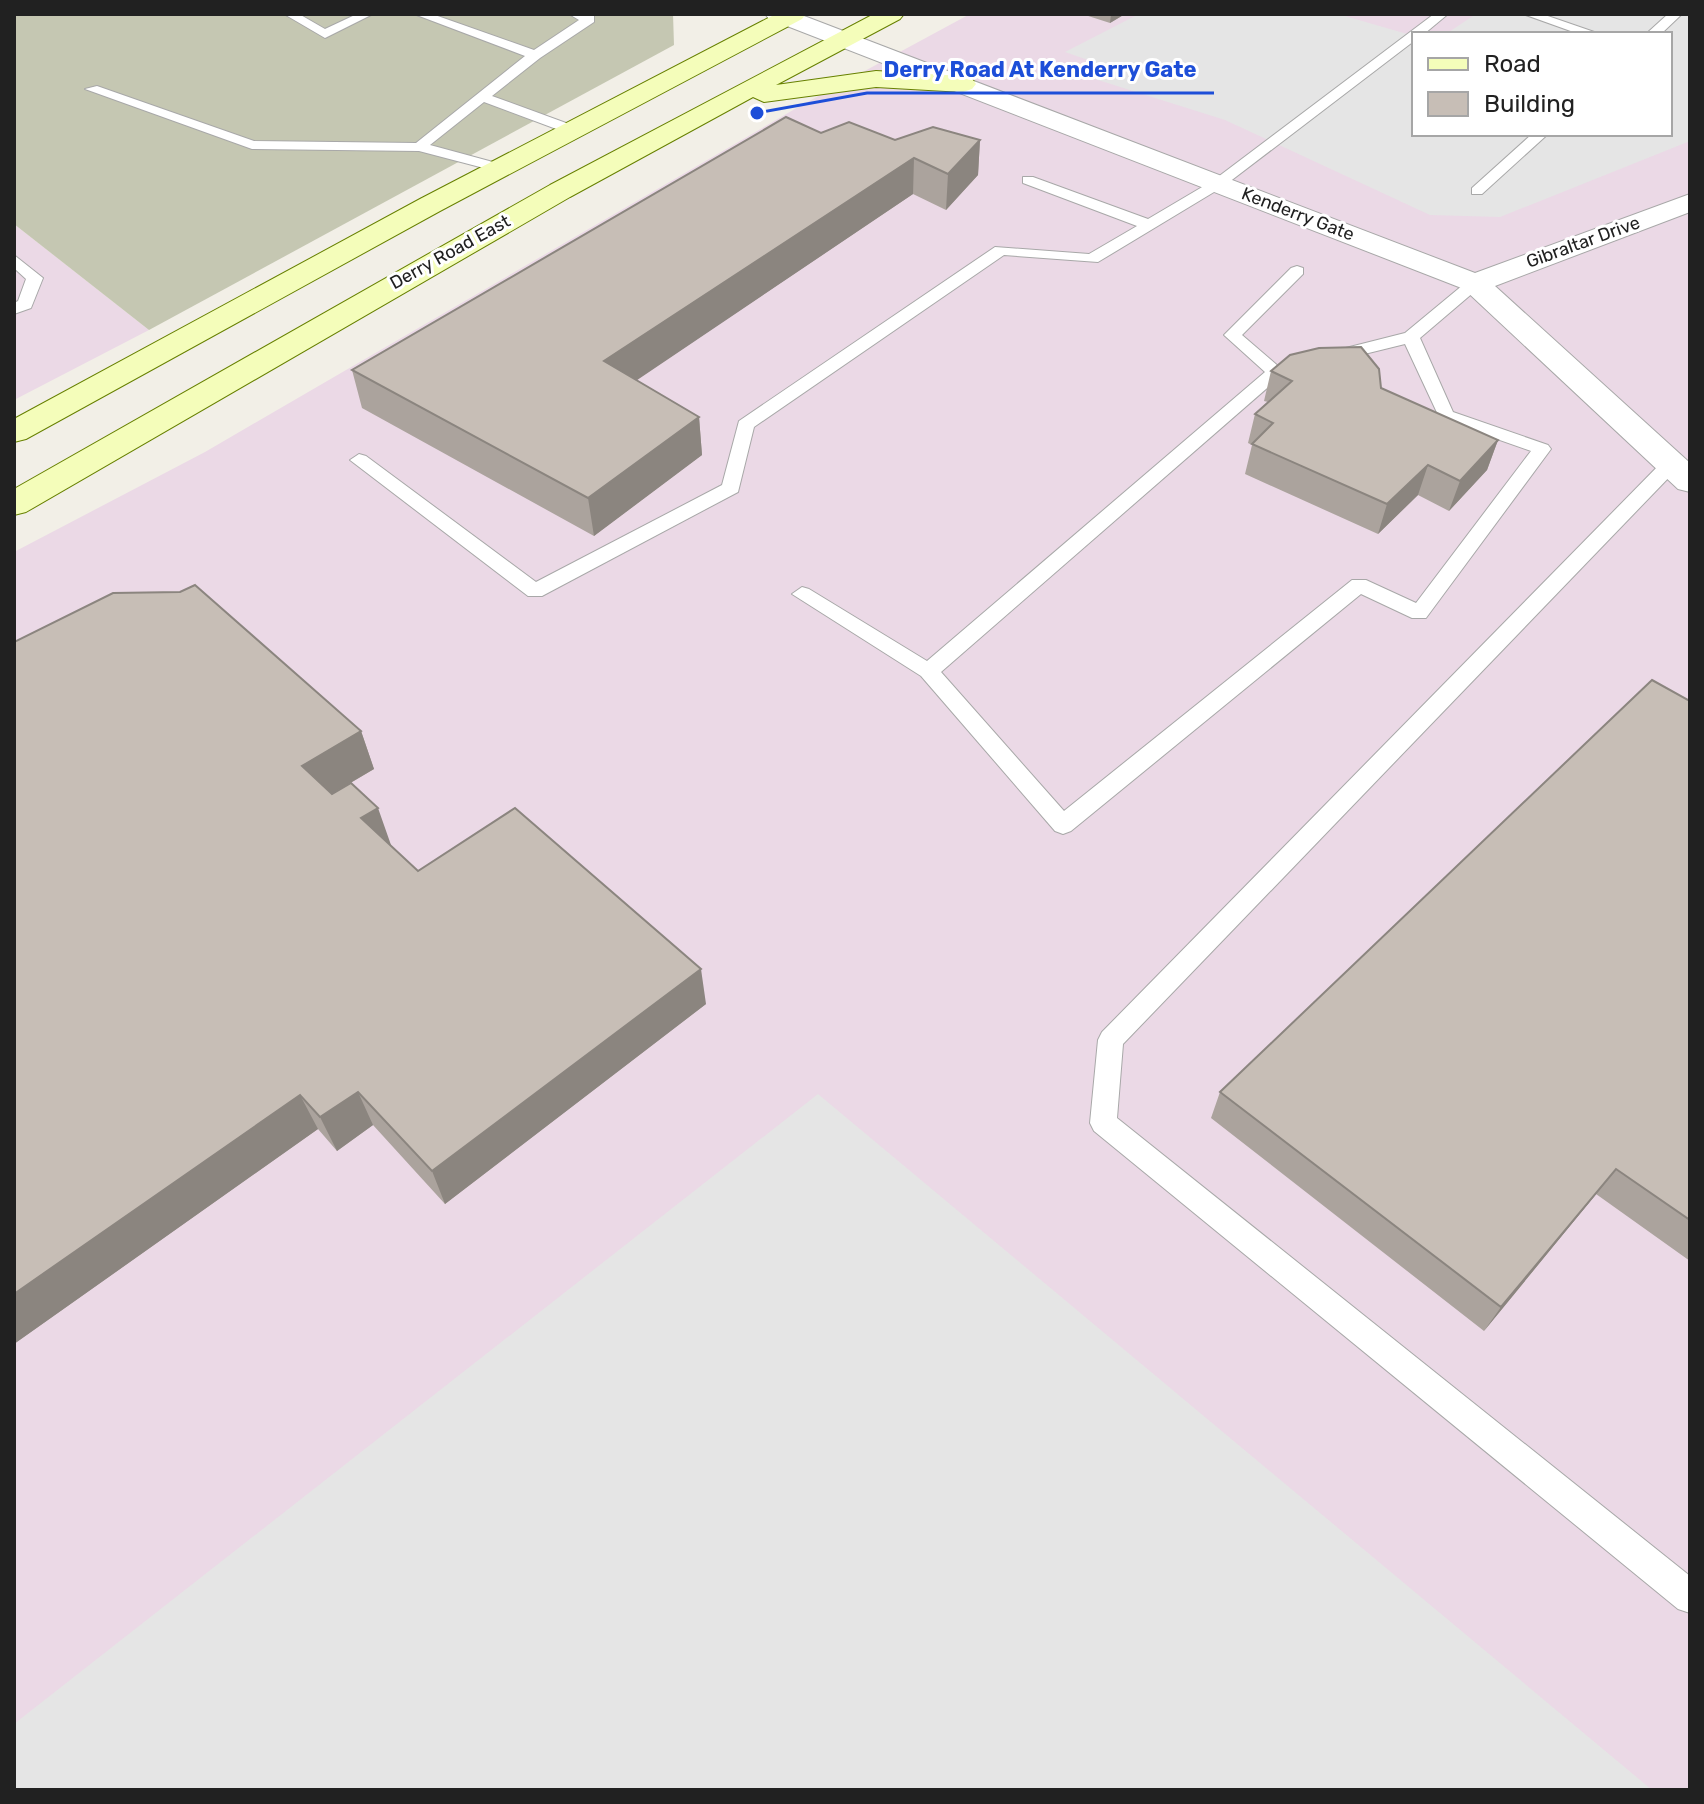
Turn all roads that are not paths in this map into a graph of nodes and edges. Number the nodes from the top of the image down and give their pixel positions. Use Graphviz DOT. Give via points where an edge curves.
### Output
graph roads {
  1 [pos="290,14"];
  2 [pos="367,14"];
  3 [pos="420,14"];
  4 [pos="575,14"];
  5 [pos="892,14"];
  6 [pos="1442,14"];
  7 [pos="1529,14"];
  8 [pos="1676,14"];
  9 [pos="786,15"];
  10 [pos="1419,32"];
  11 [pos="1587,32"];
  12 [pos="1655,32"];
  13 [pos="1412,37"];
  14 [pos="847,39"];
  15 [pos="535,55"];
  16 [pos="963,84"];
  17 [pos="92,89"];
  18 [pos="482,97"];
  19 [pos="727,101"];
  20 [pos="572,130"];
  21 [pos="1539,136"];
  22 [pos="419,147"];
  23 [pos="499,168"];
  24 [pos="1028,180"];
  25 [pos="1219,183"];
  26 [pos="560,191"];
  27 [pos="1477,191"];
  28 [pos="1690,202"];
  29 [pos="1149,225"];
  30 [pos="14,260"];
  31 [pos="1297,271"];
  32 [pos="294,279"];
  33 [pos="1475,283"];
  34 [pos="354,307"];
  35 [pos="14,309"];
  36 [pos="1411,337"];
  37 [pos="1275,372"];
  38 [pos="14,432"];
  39 [pos="359,460"];
  40 [pos="1680,473"];
  41 [pos="14,504"];
  42 [pos="802,594"];
  43 [pos="928,671"];
  44 [pos="1690,1597"];
  1 -- 2 [label="lane" via="325,34"];
  3 -- 15 [label="lane"];
  4 -- 15 [label="lane" via="589,19"];
  5 -- 14 [label="main road, Derry Road East"];
  6 -- 10 [label="lane"];
  7 -- 11 [label="lane"];
  8 -- 12 [label="lane"];
  9 -- 14 [label="street, Kenderry Gate"];
  9 -- 20 [label="main road"];
  13 -- 25 [label="lane"];
  14 -- 16 [label="street, Kenderry Gate"];
  14 -- 19 [label="main road, Derry Road East"];
  15 -- 18 [label="lane"];
  16 -- 19 [label="main road" via="876,79"];
  16 -- 25 [label="street, Kenderry Gate"];
  17 -- 22 [label="lane" via="252,145"];
  18 -- 20 [label="lane"];
  18 -- 22 [label="lane"];
  19 -- 26 [label="main road, Derry Road East"];
  20 -- 23 [label="main road"];
  21 -- 27 [label="lane"];
  22 -- 23 [label="lane"];
  23 -- 26 [label="main road"];
  23 -- 32 [label="main road"];
  24 -- 29 [label="lane"];
  25 -- 29 [label="lane"];
  25 -- 33 [label="street, Kenderry Gate"];
  26 -- 34 [label="main road, Derry Road East"];
  28 -- 33 [label="street, Gibraltar Drive"];
  29 -- 39 [label="lane" via="1092,259 1001,250 745,425 731,488 535,591"];
  30 -- 35 [label="lane" via="35,278 25,304"];
  31 -- 37 [label="lane" via="1232,335"];
  32 -- 34 [label="main road"];
  32 -- 38 [label="main road"];
  33 -- 36 [label="lane"];
  33 -- 40 [label="street, Kenderry Gate"];
  34 -- 41 [label="main road, Derry Road East"];
  36 -- 37 [label="lane"];
  36 -- 43 [label="lane" via="1446,415 1542,449 1419,613 1359,585 1063,825"];
  37 -- 43 [label="lane"];
  40 -- 44 [label="lane" via="1111,1040 1103,1123"];
  42 -- 43 [label="lane"];
}
